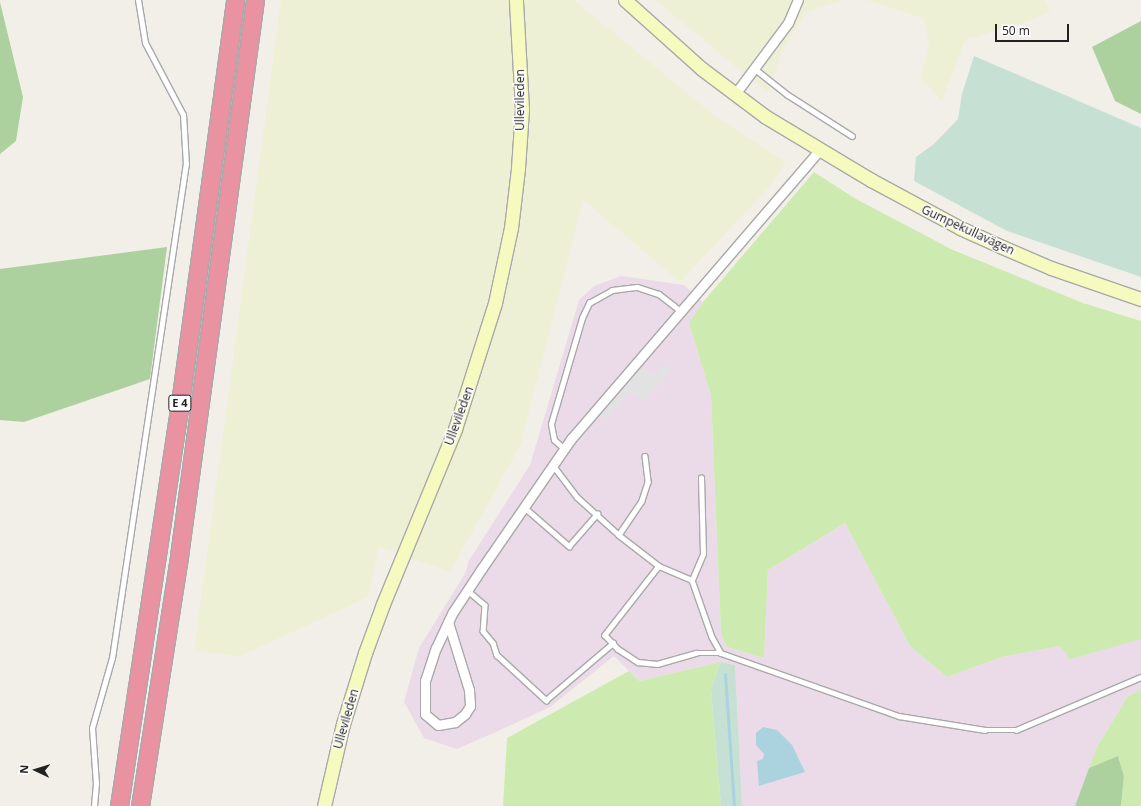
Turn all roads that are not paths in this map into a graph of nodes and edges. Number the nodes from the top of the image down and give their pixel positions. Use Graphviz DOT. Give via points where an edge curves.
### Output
graph roads {
  1 [pos="138,0"];
  2 [pos="234,0"];
  3 [pos="255,0"];
  4 [pos="625,0"];
  5 [pos="634,0"];
  6 [pos="798,0"];
  7 [pos="517,3"];
  8 [pos="650,24"];
  9 [pos="754,68"];
  10 [pos="737,91"];
  11 [pos="852,136"];
  12 [pos="820,149"];
  13 [pos="1141,299"];
  14 [pos="681,311"];
  15 [pos="564,449"];
  16 [pos="645,456"];
  17 [pos="552,464"];
  18 [pos="700,478"];
  19 [pos="524,507"];
  20 [pos="597,514"];
  21 [pos="619,535"];
  22 [pos="659,566"];
  23 [pos="692,580"];
  24 [pos="467,590"];
  25 [pos="448,622"];
  26 [pos="612,643"];
  27 [pos="721,653"];
  28 [pos="1141,677"];
  29 [pos="94,806"];
  30 [pos="119,806"];
  31 [pos="140,806"];
  32 [pos="324,806"];
  1 -- 29 [label="lane" via="145,43 183,116 186,165 112,658 92,728 96,784"];
  2 -- 30 [label="highway, E 4" via="177,425"];
  3 -- 31 [label="highway, E 4" via="179,556"];
  4 -- 8 [label="main road, Gumpekullavägen"];
  5 -- 8 [label="main road, Gumpekullavägen"];
  6 -- 9 [label="street" via="788,23"];
  7 -- 32 [label="main road, Ullevileden" via="522,109 518,168 511,228 495,303 455,429 365,654 343,724"];
  8 -- 10 [label="main road, Gumpekullavägen"];
  9 -- 10 [label="street"];
  9 -- 11 [label="lane" via="788,95"];
  10 -- 12 [label="main road, Gumpekullavägen"];
  12 -- 13 [label="main road, Gumpekullavägen" via="884,188 960,228 1051,268"];
  12 -- 14 [label="street"];
  14 -- 15 [label="street"];
  14 -- 15 [label="lane" via="659,294 637,287 612,290 589,303 582,318 551,424 554,440"];
  15 -- 17 [label="street"];
  16 -- 21 [label="lane" via="648,482 642,501"];
  17 -- 19 [label="street"];
  17 -- 20 [label="lane" via="577,497"];
  18 -- 23 [label="lane" via="703,554"];
  19 -- 20 [label="lane" via="569,546"];
  19 -- 24 [label="street"];
  20 -- 21 [label="lane"];
  21 -- 22 [label="lane"];
  22 -- 23 [label="lane"];
  22 -- 26 [label="lane" via="605,635"];
  23 -- 27 [label="lane" via="712,637"];
  24 -- 25 [label="street"];
  24 -- 26 [label="lane" via="484,605 482,631 494,643 497,655 546,700"];
  25 -- 25 [label="street" via="425,681 423,700 424,714 438,725 455,722 465,714 470,699"];
  26 -- 27 [label="lane" via="638,662 657,664 696,653"];
  27 -- 28 [label="lane" via="898,716 985,730 1016,730"];
}
